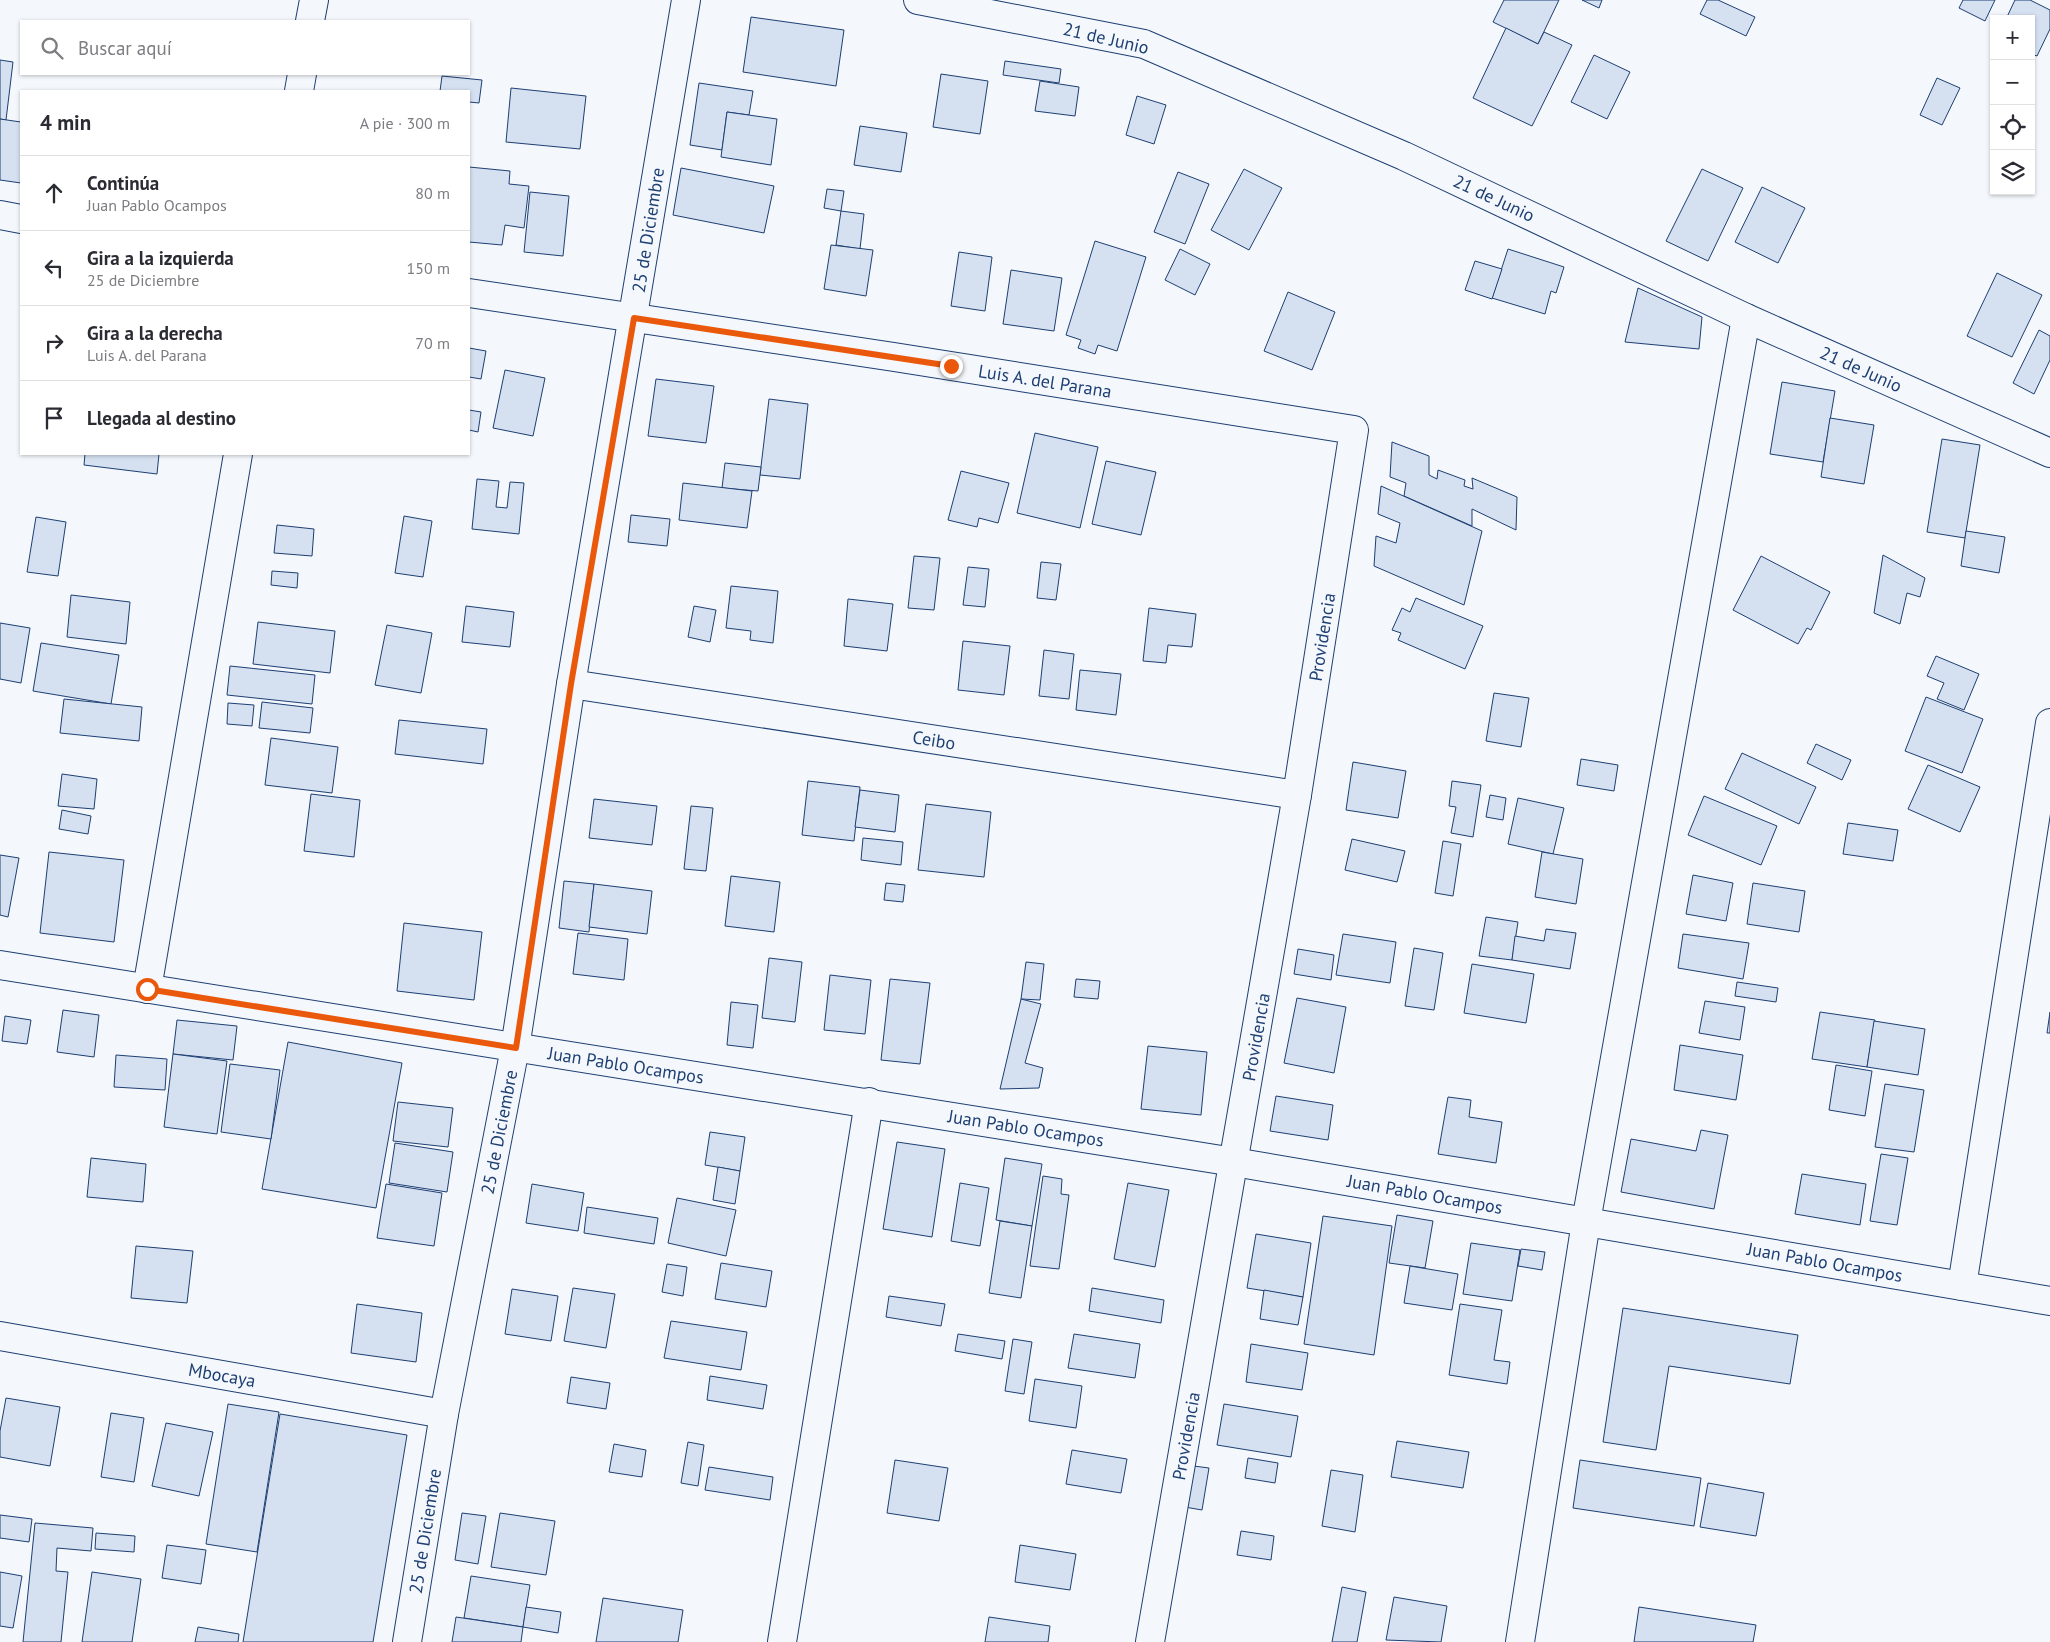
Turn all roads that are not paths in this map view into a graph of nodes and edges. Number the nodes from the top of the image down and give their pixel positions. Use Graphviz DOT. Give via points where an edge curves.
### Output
graph roads {
  1 [pos="314,0"];
  2 [pos="686,0"];
  3 [pos="918,0"];
  4 [pos="310,20"];
  5 [pos="302,75"];
  6 [pos="299,90"];
  7 [pos="0,215"];
  8 [pos="20,219"];
  9 [pos="470,293"];
  10 [pos="634,318"];
  11 [pos="1746,318"];
  12 [pos="1354,430"];
  13 [pos="2050,453"];
  14 [pos="238,455"];
  15 [pos="571,684"];
  16 [pos="2050,723"];
  17 [pos="1297,795"];
  18 [pos="0,965"];
  19 [pos="147,989"];
  20 [pos="516,1048"];
  21 [pos="869,1102"];
  22 [pos="1234,1162"];
  23 [pos="1586,1222"];
  24 [pos="1962,1286"];
  25 [pos="2050,1301"];
  26 [pos="0,1336"];
  27 [pos="444,1414"];
  28 [pos="407,1642"];
  29 [pos="782,1642"];
  30 [pos="1150,1642"];
  31 [pos="1520,1642"];
  1 -- 4 [label="street"];
  2 -- 10 [label="street, 25 de Diciembre"];
  3 -- 11 [label="street, 21 de Junio" via="1144,44 1404,156"];
  5 -- 6 [label="street"];
  7 -- 8 [label="street"];
  9 -- 10 [label="street, Luis A. del Parana"];
  10 -- 12 [label="street, Luis A. del Parana"];
  10 -- 15 [label="street, 25 de Diciembre"];
  11 -- 13 [label="street, 21 de Junio"];
  11 -- 23 [label="street"];
  12 -- 17 [label="street, Providencia"];
  14 -- 19 [label="street"];
  15 -- 17 [label="street, Ceibo"];
  15 -- 20 [label="street, 25 de Diciembre"];
  16 -- 24 [label="street"];
  17 -- 22 [label="street, Providencia"];
  18 -- 19 [label="street, Juan Pablo Ocampos"];
  19 -- 20 [label="street, Juan Pablo Ocampos"];
  20 -- 21 [label="street, Juan Pablo Ocampos"];
  20 -- 27 [label="street, 25 de Diciembre"];
  21 -- 22 [label="street, Juan Pablo Ocampos"];
  21 -- 29 [label="street"];
  22 -- 23 [label="street, Juan Pablo Ocampos"];
  22 -- 30 [label="street, Providencia"];
  23 -- 24 [label="street, Juan Pablo Ocampos"];
  23 -- 31 [label="street"];
  24 -- 25 [label="street, Juan Pablo Ocampos"];
  26 -- 27 [label="street, Mbocaya"];
  27 -- 28 [label="street, 25 de Diciembre"];
}
